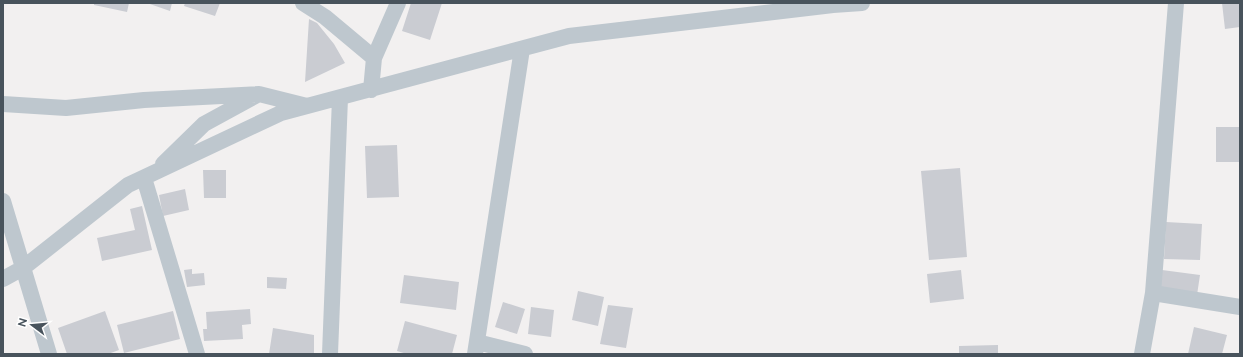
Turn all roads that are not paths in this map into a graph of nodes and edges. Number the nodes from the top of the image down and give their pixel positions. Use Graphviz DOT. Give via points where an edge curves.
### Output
graph roads {
  1 [pos="303,3"];
  2 [pos="398,3"];
  3 [pos="862,3"];
  4 [pos="1176,3"];
  5 [pos="833,4"];
  6 [pos="746,9"];
  7 [pos="522,49"];
  8 [pos="374,58"];
  9 [pos="371,90"];
  10 [pos="259,94"];
  11 [pos="340,98"];
  12 [pos="3,104"];
  13 [pos="308,106"];
  14 [pos="149,175"];
  15 [pos="3,201"];
  16 [pos="23,268"];
  17 [pos="3,279"];
  18 [pos="1153,293"];
  19 [pos="1240,307"];
  20 [pos="476,348"];
  21 [pos="49,354"];
  22 [pos="197,354"];
  23 [pos="330,354"];
  24 [pos="525,354"];
  25 [pos="1142,354"];
  1 -- 8 [label="street" via="325,17"];
  2 -- 8 [label="street"];
  3 -- 5 [label="street"];
  4 -- 18 [label="street"];
  5 -- 6 [label="street"];
  6 -- 7 [label="street" via="570,36"];
  7 -- 9 [label="street"];
  7 -- 20 [label="street"];
  8 -- 9 [label="street"];
  9 -- 11 [label="street"];
  10 -- 12 [label="street" via="144,100 66,108"];
  10 -- 13 [label="street"];
  10 -- 14 [label="street" via="204,124"];
  11 -- 13 [label="street"];
  11 -- 23 [label="street"];
  13 -- 14 [label="street" via="281,114"];
  14 -- 16 [label="street" via="128,185"];
  14 -- 22 [label="street"];
  15 -- 16 [label="street"];
  16 -- 17 [label="street"];
  16 -- 21 [label="street"];
  18 -- 19 [label="street"];
  18 -- 25 [label="street"];
  20 -- 24 [label="street"];
}
